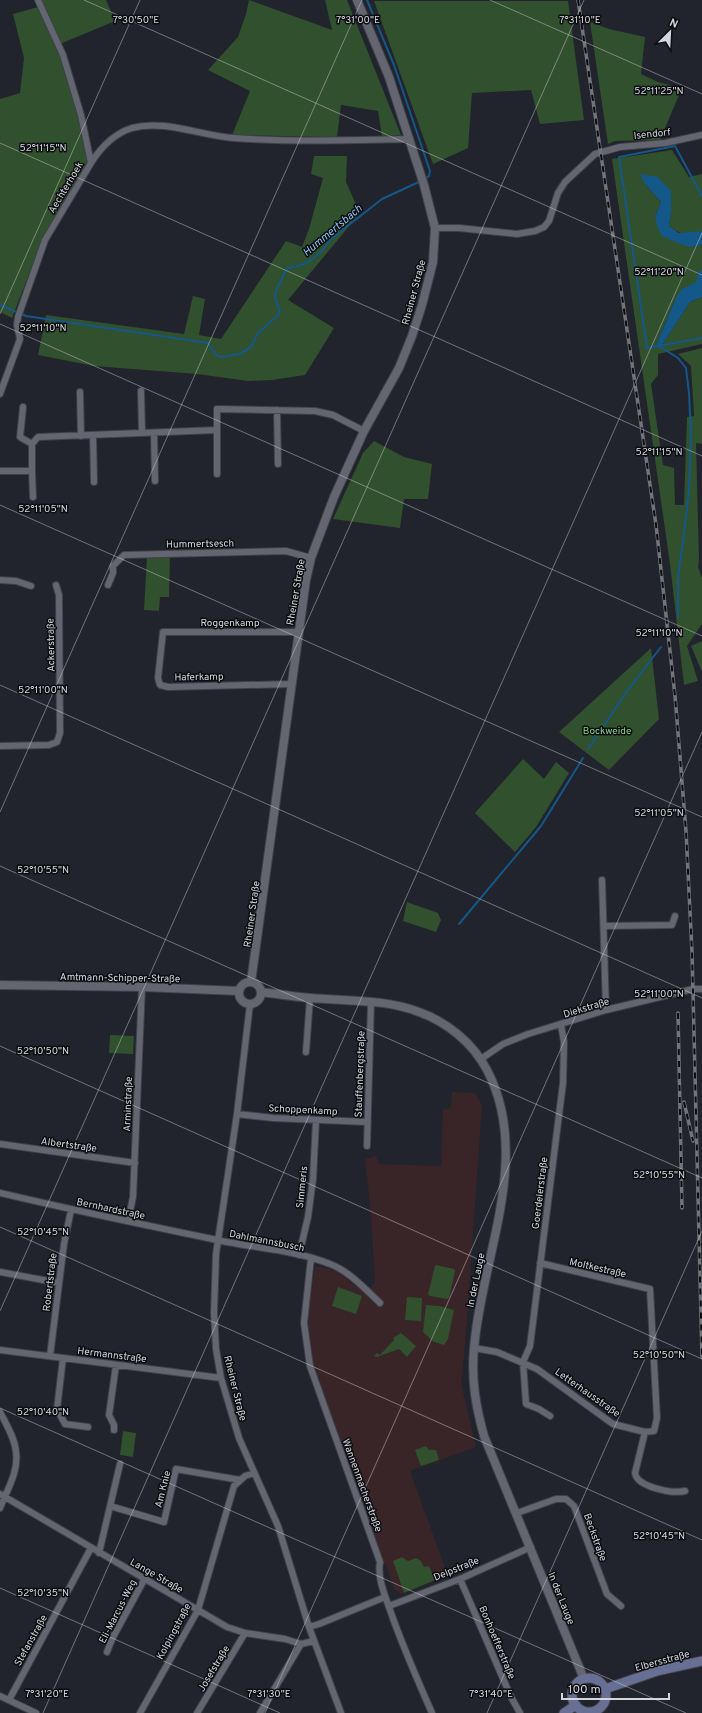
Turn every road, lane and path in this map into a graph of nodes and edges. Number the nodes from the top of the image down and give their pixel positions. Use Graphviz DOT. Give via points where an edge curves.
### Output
graph roads {
  1 [pos="38,0"];
  2 [pos="357,0"];
  3 [pos="702,135"];
  4 [pos="410,139"];
  5 [pos="92,163"];
  6 [pos="435,228"];
  7 [pos="141,391"];
  8 [pos="80,392"];
  9 [pos="0,394"];
  10 [pos="23,407"];
  11 [pos="278,410"];
  12 [pos="217,430"];
  13 [pos="364,430"];
  14 [pos="142,433"];
  15 [pos="154,433"];
  16 [pos="93,435"];
  17 [pos="81,436"];
  18 [pos="32,444"];
  19 [pos="278,464"];
  20 [pos="0,471"];
  21 [pos="32,471"];
  22 [pos="217,474"];
  23 [pos="155,481"];
  24 [pos="94,482"];
  25 [pos="33,498"];
  26 [pos="311,558"];
  27 [pos="0,580"];
  28 [pos="56,585"];
  29 [pos="108,585"];
  30 [pos="31,586"];
  31 [pos="162,632"];
  32 [pos="298,632"];
  33 [pos="292,684"];
  34 [pos="0,746"];
  35 [pos="602,880"];
  36 [pos="675,916"];
  37 [pos="604,926"];
  38 [pos="252,982"];
  39 [pos="0,985"];
  40 [pos="142,987"];
  41 [pos="702,989"];
  42 [pos="239,991"];
  43 [pos="261,992"];
  44 [pos="310,998"];
  45 [pos="371,1002"];
  46 [pos="250,1004"];
  47 [pos="606,1010"];
  48 [pos="561,1025"];
  49 [pos="306,1052"];
  50 [pos="481,1059"];
  51 [pos="237,1114"];
  52 [pos="316,1120"];
  53 [pos="367,1122"];
  54 [pos="0,1144"];
  55 [pos="367,1146"];
  56 [pos="135,1162"];
  57 [pos="0,1193"];
  58 [pos="71,1210"];
  59 [pos="128,1222"];
  60 [pos="219,1241"];
  61 [pos="299,1255"];
  62 [pos="311,1258"];
  63 [pos="540,1263"];
  64 [pos="0,1272"];
  65 [pos="59,1283"];
  66 [pos="380,1303"];
  67 [pos="474,1348"];
  68 [pos="0,1350"];
  69 [pos="50,1356"];
  70 [pos="63,1358"];
  71 [pos="523,1362"];
  72 [pos="116,1365"];
  73 [pos="221,1378"];
  74 [pos="0,1412"];
  75 [pos="550,1416"];
  76 [pos="88,1427"];
  77 [pos="114,1430"];
  78 [pos="645,1432"];
  79 [pos="120,1464"];
  80 [pos="254,1473"];
  81 [pos="240,1480"];
  82 [pos="685,1491"];
  83 [pos="2,1496"];
  84 [pos="110,1506"];
  85 [pos="0,1508"];
  86 [pos="517,1513"];
  87 [pos="91,1548"];
  88 [pos="531,1548"];
  89 [pos="99,1553"];
  90 [pos="460,1578"];
  91 [pos="144,1580"];
  92 [pos="385,1597"];
  93 [pos="388,1606"];
  94 [pos="621,1606"];
  95 [pos="198,1610"];
  96 [pos="309,1627"];
  97 [pos="245,1632"];
  98 [pos="314,1641"];
  99 [pos="302,1644"];
  100 [pos="107,1652"];
  101 [pos="702,1661"];
  102 [pos="584,1679"];
  103 [pos="605,1689"];
  104 [pos="0,1696"];
  105 [pos="9,1700"];
  106 [pos="576,1705"];
  107 [pos="596,1712"];
  108 [pos="36,1713"];
  109 [pos="140,1713"];
  110 [pos="197,1713"];
  111 [pos="260,1713"];
  112 [pos="341,1713"];
  113 [pos="432,1713"];
  114 [pos="520,1713"];
  115 [pos="564,1713"];
  1 -- 5 [label="street, Aechterhoek" via="63,55"];
  2 -- 4 [label="street, Rheiner Straße" via="390,77"];
  3 -- 6 [label="street, Isendorf" via="665,143 605,150 595,154 565,182 558,193 549,221 535,232 517,234"];
  4 -- 5 [label="street" via="233,138 163,126 133,128 121,132 101,148"];
  4 -- 6 [label="street, Rheiner Straße"];
  5 -- 9 [label="street, Aechterhoek" via="45,240 20,309 17,324 20,339"];
  6 -- 13 [label="street, Rheiner Straße" via="432,262 412,336 399,368"];
  7 -- 14 [label="street"];
  8 -- 17 [label="street"];
  10 -- 18 [label="street" via="20,437"];
  11 -- 12 [label="street" via="217,409"];
  11 -- 13 [label="street" via="315,411"];
  11 -- 19 [label="street"];
  12 -- 15 [label="street"];
  12 -- 22 [label="street"];
  13 -- 26 [label="street, Rheiner Straße" via="334,497"];
  14 -- 15 [label="street"];
  14 -- 16 [label="street"];
  15 -- 23 [label="street"];
  16 -- 17 [label="street"];
  16 -- 24 [label="street"];
  17 -- 18 [label="street" via="38,437"];
  18 -- 21 [label="street"];
  20 -- 21 [label="street"];
  21 -- 25 [label="street"];
  26 -- 29 [label="street, Hummertsesch" via="286,551 124,555 113,566"];
  26 -- 32 [label="street, Rheiner Straße"];
  27 -- 30 [label="street" via="16,581"];
  28 -- 34 [label="street, Ackerstraße" via="59,595 60,733 57,742 49,745"];
  31 -- 32 [label="street, Roggenkamp"];
  31 -- 33 [label="street, Haferkamp" via="158,678 160,685 168,687"];
  32 -- 33 [label="street, Rheiner Straße"];
  33 -- 38 [label="street, Rheiner Straße"];
  35 -- 37 [label="street"];
  36 -- 37 [label="street" via="672,925"];
  37 -- 47 [label="street"];
  38 -- 42 [label="street" via="243,984"];
  38 -- 43 [label="street" via="258,985"];
  39 -- 40 [label="street, Amtmann-Schipper-Straße"];
  40 -- 42 [label="street, Amtmann-Schipper-Straße"];
  40 -- 56 [label="street, Arminstraße"];
  41 -- 47 [label="street, Diekstraße"];
  42 -- 46 [label="street" via="241,1000"];
  43 -- 44 [label="street, In der Lauge"];
  43 -- 46 [label="street" via="258,1000"];
  44 -- 45 [label="street, In der Lauge"];
  44 -- 49 [label="street"];
  45 -- 50 [label="street, In der Lauge" via="401,1006 431,1017 456,1032"];
  45 -- 53 [label="street, Stauffenbergstraße"];
  46 -- 51 [label="street, Rheiner Straße"];
  47 -- 48 [label="street, Diekstraße"];
  48 -- 50 [label="street, Diekstraße" via="512,1040"];
  48 -- 63 [label="street, Goerdelerstraße" via="564,1042 563,1083"];
  50 -- 67 [label="street, In der Lauge" via="494,1083 503,1113 505,1164"];
  51 -- 52 [label="street, Schoppenkamp"];
  51 -- 60 [label="street, Rheiner Straße"];
  52 -- 53 [label="street, Schoppenkamp"];
  52 -- 61 [label="street, Simmeris" via="313,1180"];
  53 -- 55 [label="street, Stauffenbergstraße"];
  54 -- 56 [label="street, Albertstraße"];
  56 -- 59 [label="street, Arminstraße" via="133,1197"];
  57 -- 58 [label="street, Bernhardstraße"];
  58 -- 59 [label="street, Bernhardstraße"];
  58 -- 65 [label="street, Robertstraße"];
  59 -- 60 [label="street, Bernhardstraße"];
  60 -- 61 [label="street, Dahlmannsbusch"];
  60 -- 73 [label="street, Rheiner Straße" via="216,1254 214,1313"];
  61 -- 62 [label="street, Dahlmannsbusch"];
  62 -- 66 [label="street" via="342,1270"];
  62 -- 92 [label="street, Wannenmacherstraße" via="304,1323 310,1366 380,1562 378,1571"];
  63 -- 71 [label="street, Goerdelerstraße" via="530,1346"];
  63 -- 78 [label="street, Moltkestraße" via="650,1289 657,1418 654,1431"];
  64 -- 65 [label="street"];
  65 -- 69 [label="street, Robertstraße"];
  67 -- 71 [label="street, Letterhausstraße" via="497,1352"];
  67 -- 86 [label="street, In der Lauge" via="473,1382 476,1407 484,1436"];
  68 -- 69 [label="street, Hermannstraße"];
  69 -- 70 [label="street, Hermannstraße"];
  70 -- 72 [label="street, Hermannstraße"];
  70 -- 76 [label="street" via="57,1409 65,1424"];
  71 -- 75 [label="street" via="526,1404"];
  71 -- 78 [label="street, Letterhausstraße" via="537,1369 613,1424"];
  72 -- 73 [label="street, Hermannstraße"];
  72 -- 77 [label="street" via="109,1415"];
  73 -- 80 [label="street, Rheiner Straße" via="236,1431"];
  74 -- 83 [label="street" via="11,1434 16,1452 15,1471"];
  78 -- 82 [label="street" via="635,1476 657,1489 676,1493"];
  79 -- 84 [label="street"];
  80 -- 81 [label="street"];
  80 -- 96 [label="street, Rheiner Straße" via="278,1526"];
  81 -- 84 [label="street, Am Knie" via="176,1469 164,1522"];
  81 -- 95 [label="street, Kolpingstraße" via="234,1486"];
  83 -- 85 [label="street"];
  83 -- 87 [label="street, Lange Straße"];
  84 -- 89 [label="street"];
  86 -- 88 [label="street, In der Lauge"];
  86 -- 94 [label="street, Beckstraße" via="556,1499 566,1499 574,1506 607,1594"];
  87 -- 89 [label="street, Lange Straße"];
  87 -- 105 [label="street, Stefanstraße"];
  88 -- 90 [label="street, Delpstraße"];
  88 -- 102 [label="street, In der Lauge"];
  89 -- 91 [label="street, Lange Straße"];
  90 -- 93 [label="street, Delpstraße"];
  90 -- 114 [label="street, Bonhoefferstraße"];
  91 -- 95 [label="street, Lange Straße"];
  91 -- 100 [label="street, Eli-Marcus-Weg"];
  92 -- 93 [label="street, Wannenmacherstraße"];
  92 -- 96 [label="street"];
  93 -- 113 [label="street, Wannenmacherstraße"];
  95 -- 97 [label="street, Lange Straße" via="227,1627"];
  95 -- 109 [label="street, Kolpingstraße"];
  96 -- 98 [label="street, Rheiner Straße"];
  97 -- 99 [label="street, Lange Straße"];
  97 -- 110 [label="street, Josefstraße"];
  98 -- 99 [label="street, Lange Straße"];
  98 -- 112 [label="street, Rheiner Straße"];
  99 -- 111 [label="street"];
  101 -- 103 [label="main road, Elbersstraße" via="657,1671"];
  102 -- 103 [label="main road" via="594,1679"];
  102 -- 106 [label="main road" via="576,1684 572,1692"];
  103 -- 107 [label="main road" via="605,1701"];
  104 -- 105 [label="street"];
  105 -- 108 [label="street"];
  106 -- 107 [label="main road" via="585,1711"];
  106 -- 115 [label="main road"];
}
